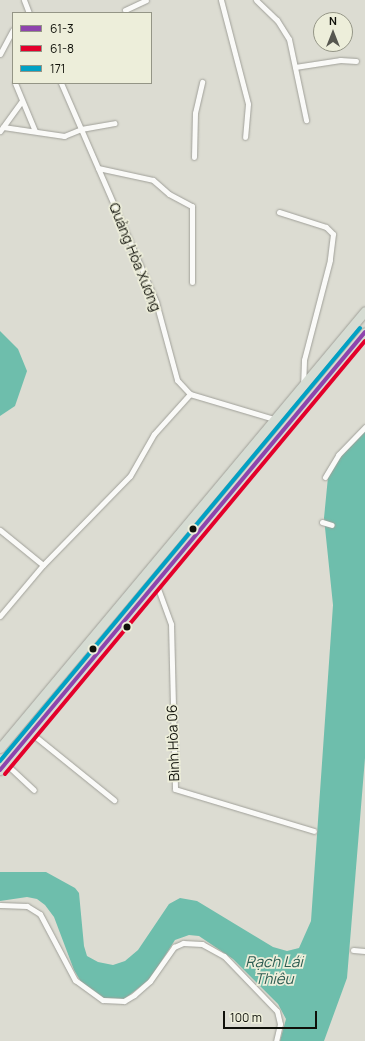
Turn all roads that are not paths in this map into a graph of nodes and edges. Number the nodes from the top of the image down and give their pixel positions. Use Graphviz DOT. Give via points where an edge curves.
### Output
graph roads {
  1 [pos="24,0"];
  2 [pos="146,0"];
  3 [pos="221,0"];
  4 [pos="256,0"];
  5 [pos="125,10"];
  6 [pos="28,12"];
  7 [pos="12,32"];
  8 [pos="0,54"];
  9 [pos="356,62"];
  10 [pos="295,67"];
  11 [pos="202,82"];
  12 [pos="15,84"];
  13 [pos="61,84"];
  14 [pos="22,101"];
  15 [pos="306,120"];
  16 [pos="114,123"];
  17 [pos="2,129"];
  18 [pos="81,129"];
  19 [pos="35,132"];
  20 [pos="246,137"];
  21 [pos="194,157"];
  22 [pos="98,168"];
  23 [pos="279,212"];
  24 [pos="192,282"];
  25 [pos="365,311"];
  26 [pos="365,332"];
  27 [pos="303,387"];
  28 [pos="190,394"];
  29 [pos="314,396"];
  30 [pos="274,419"];
  31 [pos="365,427"];
  32 [pos="325,477"];
  33 [pos="322,522"];
  34 [pos="332,525"];
  35 [pos="0,530"];
  36 [pos="43,565"];
  37 [pos="156,583"];
  38 [pos="133,589"];
  39 [pos="144,597"];
  40 [pos="0,616"];
  41 [pos="51,686"];
  42 [pos="63,695"];
  43 [pos="32,733"];
  44 [pos="0,748"];
  45 [pos="3,767"];
  46 [pos="34,790"];
  47 [pos="114,800"];
  48 [pos="312,831"];
  49 [pos="0,905"];
  50 [pos="353,950"];
  51 [pos="365,951"];
  52 [pos="276,1041"];
  1 -- 6 [label="street"];
  2 -- 5 [label="street"];
  3 -- 20 [label="street" via="248,104"];
  4 -- 10 [label="street" via="284,30 292,49"];
  7 -- 8 [label="street"];
  9 -- 10 [label="street" via="340,60"];
  10 -- 15 [label="street"];
  11 -- 21 [label="street" via="195,114"];
  12 -- 14 [label="street"];
  13 -- 18 [label="street, Quảng Hòa Xương"];
  14 -- 17 [label="street"];
  14 -- 19 [label="street"];
  16 -- 18 [label="street"];
  17 -- 19 [label="street"];
  18 -- 19 [label="street" via="64,136"];
  18 -- 22 [label="street, Quảng Hòa Xương"];
  22 -- 24 [label="street" via="153,180 169,194 192,206"];
  22 -- 28 [label="street, Quảng Hòa Xương" via="156,302 177,380"];
  23 -- 27 [label="street" via="326,227 333,234 330,260 304,360"];
  25 -- 27 [label="highway"];
  26 -- 29 [label="highway"];
  27 -- 29 [label="highway"];
  27 -- 30 [label="highway"];
  28 -- 30 [label="street"];
  28 -- 36 [label="street" via="154,434 130,476"];
  29 -- 37 [label="highway"];
  30 -- 38 [label="highway"];
  31 -- 32 [label="street" via="338,455"];
  33 -- 34 [label="street"];
  35 -- 36 [label="street"];
  36 -- 40 [label="street"];
  37 -- 39 [label="highway"];
  37 -- 48 [label="street, Bình Hòa 06" via="171,624 175,789"];
  38 -- 39 [label="highway"];
  38 -- 41 [label="highway"];
  39 -- 42 [label="highway"];
  41 -- 42 [label="highway"];
  41 -- 44 [label="highway"];
  42 -- 43 [label="highway"];
  43 -- 45 [label="highway"];
  43 -- 47 [label="street"];
  45 -- 46 [label="street"];
  49 -- 52 [label="street" via="27,906 40,914 75,980 103,1000 124,1001 150,981 174,947 183,943 202,944 224,956 277,1011 280,1024"];
  50 -- 51 [label="street"];
}
